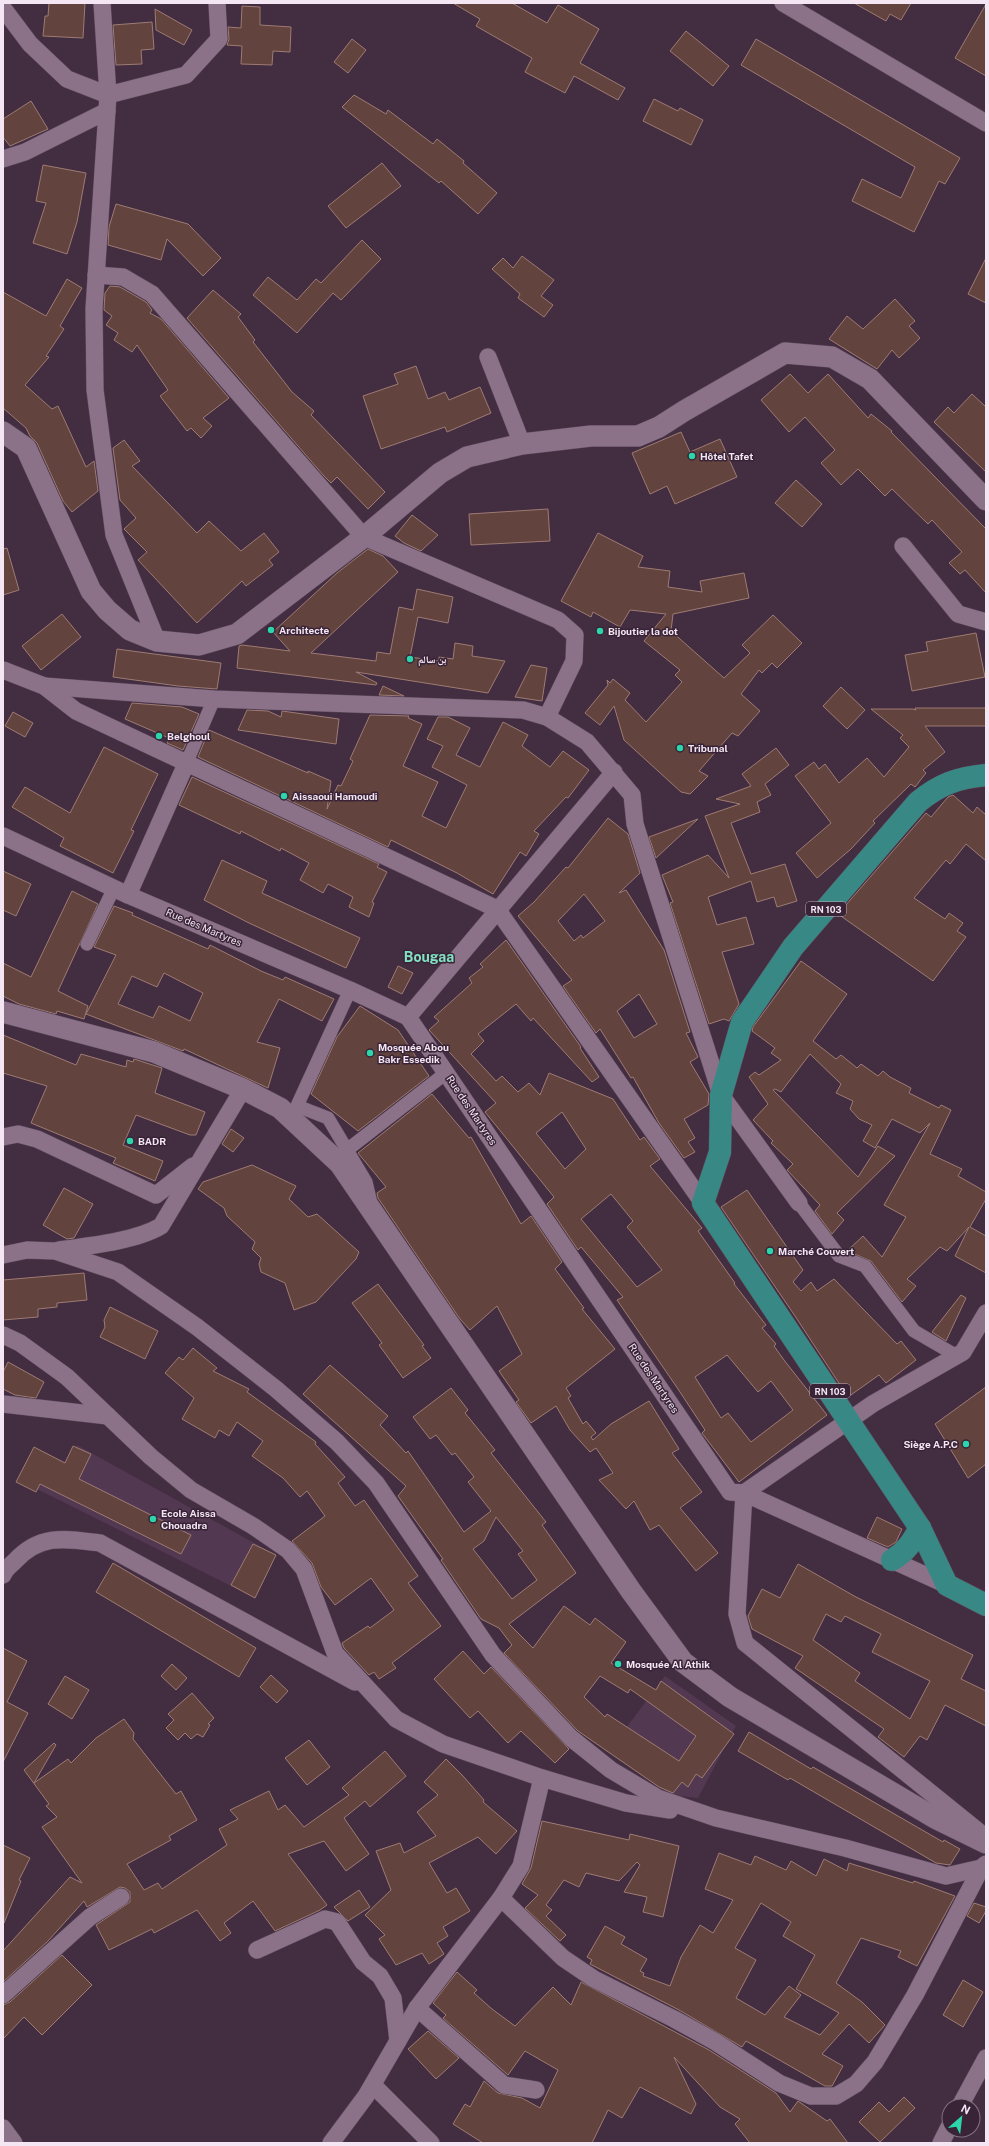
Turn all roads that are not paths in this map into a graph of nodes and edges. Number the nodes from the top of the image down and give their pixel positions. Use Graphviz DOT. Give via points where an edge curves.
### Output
graph roads {
  1 [pos="102,3"];
  2 [pos="216,3"];
  3 [pos="783,3"];
  4 [pos="3,8"];
  5 [pos="3,29"];
  6 [pos="23,35"];
  7 [pos="108,103"];
  8 [pos="986,123"];
  9 [pos="3,159"];
  10 [pos="96,275"];
  11 [pos="488,357"];
  12 [pos="3,432"];
  13 [pos="522,444"];
  14 [pos="986,500"];
  15 [pos="364,537"];
  16 [pos="903,546"];
  17 [pos="986,622"];
  18 [pos="157,641"];
  19 [pos="3,670"];
  20 [pos="44,686"];
  21 [pos="214,699"];
  22 [pos="547,718"];
  23 [pos="186,764"];
  24 [pos="614,772"];
  25 [pos="986,775"];
  26 [pos="3,836"];
  27 [pos="121,892"];
  28 [pos="497,909"];
  29 [pos="87,944"];
  30 [pos="350,990"];
  31 [pos="3,1012"];
  32 [pos="408,1017"];
  33 [pos="446,1072"];
  34 [pos="243,1089"];
  35 [pos="721,1095"];
  36 [pos="289,1107"];
  37 [pos="3,1138"];
  38 [pos="347,1150"];
  39 [pos="199,1162"];
  40 [pos="703,1203"];
  41 [pos="799,1203"];
  42 [pos="374,1213"];
  43 [pos="55,1251"];
  44 [pos="3,1255"];
  45 [pos="986,1313"];
  46 [pos="3,1335"];
  47 [pos="957,1356"];
  48 [pos="3,1404"];
  49 [pos="108,1416"];
  50 [pos="849,1419"];
  51 [pos="737,1493"];
  52 [pos="920,1528"];
  53 [pos="892,1560"];
  54 [pos="3,1575"];
  55 [pos="947,1585"];
  56 [pos="986,1605"];
  57 [pos="366,1688"];
  58 [pos="542,1778"];
  59 [pos="716,1818"];
  60 [pos="986,1838"];
  61 [pos="986,1844"];
  62 [pos="983,1866"];
  63 [pos="121,1897"];
  64 [pos="501,1898"];
  65 [pos="257,1950"];
  66 [pos="3,1995"];
  67 [pos="417,2008"];
  68 [pos="398,2041"];
  69 [pos="986,2058"];
  70 [pos="373,2085"];
  71 [pos="536,2090"];
  72 [pos="964,2098"];
  73 [pos="3,2128"];
  74 [pos="14,2143"];
  75 [pos="331,2143"];
  76 [pos="431,2143"];
  1 -- 7 [label="street"];
  2 -- 7 [label="street" via="219,39 186,75"];
  3 -- 8 [label="street"];
  4 -- 6 [label="street"];
  5 -- 6 [label="street"];
  6 -- 7 [label="street" via="67,79"];
  7 -- 9 [label="street" via="25,152"];
  7 -- 10 [label="street"];
  10 -- 15 [label="street" via="123,277 152,294"];
  10 -- 18 [label="street" via="95,390 114,535"];
  11 -- 13 [label="street"];
  12 -- 18 [label="street" via="26,448 91,591 106,610 130,630"];
  13 -- 14 [label="street" via="591,436 638,436 659,427 785,353 832,357 870,379"];
  13 -- 15 [label="street" via="467,457 440,473"];
  15 -- 18 [label="street" via="237,634 199,645"];
  15 -- 22 [label="street" via="558,620 575,635 574,661"];
  16 -- 17 [label="street" via="958,614"];
  19 -- 20 [label="street"];
  20 -- 21 [label="street"];
  20 -- 23 [label="street" via="76,711"];
  21 -- 22 [label="street" via="523,710"];
  21 -- 23 [label="street"];
  22 -- 24 [label="street" via="588,742"];
  23 -- 27 [label="street"];
  23 -- 28 [label="street"];
  24 -- 28 [label="street"];
  24 -- 35 [label="street" via="632,795 635,824"];
  25 -- 35 [label="main road, RN 103" via="961,778 934,789 918,802 793,947 742,1022"];
  26 -- 27 [label="street, Rue des Martyres"];
  27 -- 29 [label="street"];
  27 -- 30 [label="street, Rue des Martyres"];
  28 -- 32 [label="street"];
  28 -- 40 [label="street"];
  30 -- 32 [label="street, Rue des Martyres"];
  30 -- 36 [label="street"];
  31 -- 34 [label="street" via="154,1052"];
  32 -- 33 [label="street, Rue des Martyres"];
  33 -- 38 [label="street"];
  33 -- 51 [label="street, Rue des Martyres"];
  34 -- 36 [label="street"];
  34 -- 39 [label="street"];
  35 -- 40 [label="main road, RN 103" via="720,1152"];
  35 -- 41 [label="street"];
  36 -- 38 [label="street" via="328,1118"];
  36 -- 42 [label="street" via="340,1164"];
  37 -- 39 [label="street" via="18,1134 37,1139 156,1195"];
  38 -- 42 [label="street" via="366,1182"];
  39 -- 43 [label="street" via="168,1218 153,1231 100,1245"];
  40 -- 50 [label="main road, RN 103"];
  41 -- 47 [label="street" via="839,1256 865,1266 914,1331"];
  42 -- 61 [label="street" via="631,1591 683,1662 730,1697 935,1818"];
  43 -- 44 [label="street" via="27,1250"];
  43 -- 59 [label="street" via="118,1272 197,1327 276,1389 337,1442 376,1483 493,1655 571,1738 611,1770 658,1798"];
  45 -- 47 [label="street" via="963,1352"];
  46 -- 49 [label="street" via="20,1343 67,1377"];
  47 -- 50 [label="street"];
  48 -- 49 [label="street"];
  49 -- 57 [label="street" via="191,1490 288,1550 304,1569 335,1653"];
  50 -- 51 [label="street"];
  50 -- 52 [label="main road, RN 103"];
  51 -- 53 [label="street"];
  51 -- 60 [label="street" via="737,1614 745,1643"];
  52 -- 53 [label="main road" via="909,1547"];
  52 -- 55 [label="main road, RN 103"];
  53 -- 55 [label="street"];
  54 -- 57 [label="street" via="24,1552 46,1540 100,1543"];
  55 -- 56 [label="main road"];
  57 -- 58 [label="street" via="396,1719 443,1744"];
  58 -- 59 [label="street" via="626,1803"];
  58 -- 64 [label="street" via="521,1866"];
  59 -- 62 [label="street" via="845,1848 946,1876"];
  62 -- 64 [label="street" via="915,1995 875,2062 856,2084 836,2096 811,2096 779,2083 681,2022 594,1979 563,1958"];
  63 -- 66 [label="street" via="90,1917"];
  64 -- 67 [label="street"];
  65 -- 68 [label="street" via="325,1919 337,1922 363,1962 380,1976 393,1998"];
  67 -- 68 [label="street"];
  67 -- 71 [label="street" via="504,2085"];
  68 -- 70 [label="street"];
  69 -- 72 [label="street"];
  70 -- 75 [label="street"];
  70 -- 76 [label="street"];
  73 -- 74 [label="street"];
}
